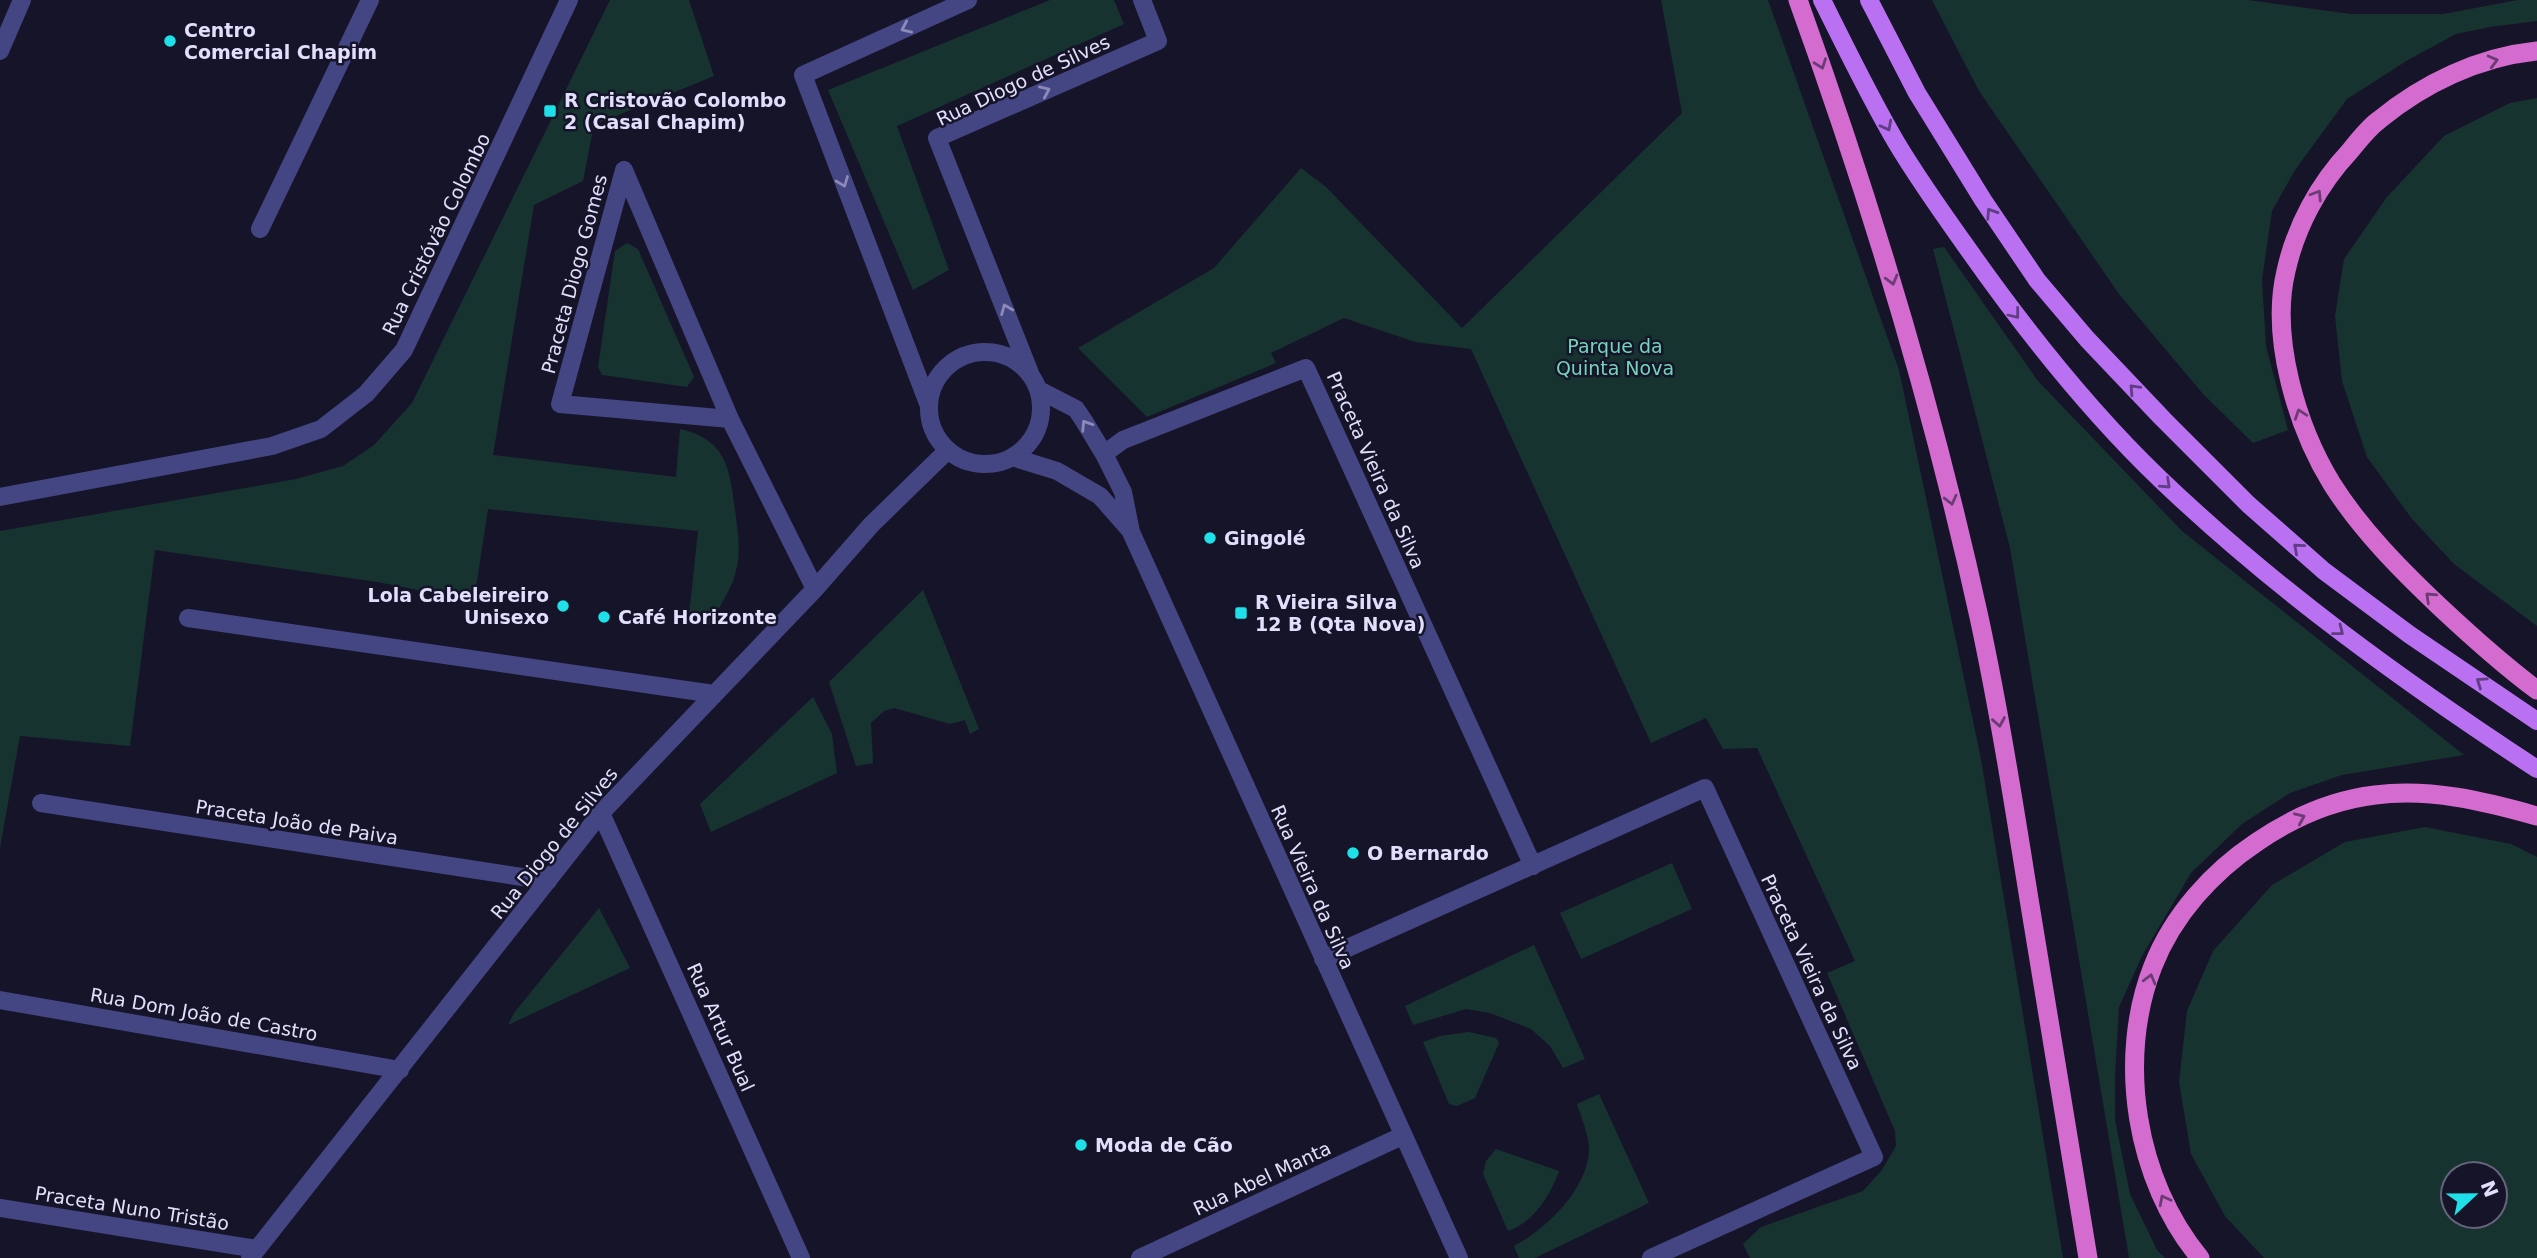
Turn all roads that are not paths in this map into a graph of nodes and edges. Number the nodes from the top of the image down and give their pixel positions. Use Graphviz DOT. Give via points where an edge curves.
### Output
graph roads {
  1 [pos="22,0"];
  2 [pos="370,0"];
  3 [pos="569,0"];
  4 [pos="968,0"];
  5 [pos="1142,0"];
  6 [pos="1798,0"];
  7 [pos="1822,0"];
  8 [pos="1869,0"];
  9 [pos="0,51"];
  10 [pos="2537,51"];
  11 [pos="260,229"];
  12 [pos="1030,373"];
  13 [pos="1039,390"];
  14 [pos="929,406"];
  15 [pos="730,419"];
  16 [pos="948,450"];
  17 [pos="1104,454"];
  18 [pos="1012,457"];
  19 [pos="0,496"];
  20 [pos="1131,532"];
  21 [pos="815,589"];
  22 [pos="188,618"];
  23 [pos="2537,690"];
  24 [pos="715,694"];
  25 [pos="2537,721"];
  26 [pos="2537,768"];
  27 [pos="40,803"];
  28 [pos="601,813"];
  29 [pos="2537,816"];
  30 [pos="1533,866"];
  31 [pos="548,881"];
  32 [pos="1323,959"];
  33 [pos="0,1000"];
  34 [pos="400,1070"];
  35 [pos="1402,1136"];
  36 [pos="0,1208"];
  37 [pos="1688,1251"];
  38 [pos="254,1254"];
  39 [pos="802,1258"];
  40 [pos="1140,1258"];
  41 [pos="1459,1258"];
  42 [pos="1651,1258"];
  43 [pos="2088,1258"];
  44 [pos="2200,1258"];
  1 -- 9 [label="street"];
  2 -- 11 [label="street"];
  3 -- 19 [label="street, Rua Cristóvão Colombo" via="404,349 366,394 321,429 272,446"];
  4 -- 14 [label="street, one-way" via="803,75"];
  12 -- 5 [label="street, Rua Diogo de Silves, one-way" via="937,138 1158,41"];
  6 -- 43 [label="highway, one-way" via="1888,263 1979,619"];
  7 -- 26 [label="main road, one-way" via="1897,144 1943,214 2048,356 2104,419 2159,478 2294,596 2370,656"];
  25 -- 8 [label="main road, one-way" via="2324,571 2249,505 2087,339 2037,280 1976,190 1917,93"];
  23 -- 10 [label="highway, one-way" via="2403,572 2333,484 2312,446 2292,390 2281,324 2285,272 2304,216 2335,167 2376,121 2418,91 2468,67"];
  12 -- 13 [label="street, Rua Diogo de Silves"];
  12 -- 14 [label="street, Rua Diogo de Silves" via="997,352 958,358 943,370"];
  17 -- 13 [label="street, Rua Vieira da Silva, one-way" via="1076,409"];
  13 -- 18 [label="street, Rua Diogo de Silves" via="1042,410 1038,429 1027,446"];
  14 -- 16 [label="street" via="937,438"];
  15 -- 15 [label="street, Praceta Diogo Gomes" via="651,232 624,170 560,404"];
  15 -- 21 [label="street, Praceta Diogo Gomes"];
  16 -- 18 [label="street" via="979,464"];
  16 -- 21 [label="street, Rua Diogo de Silves" via="871,524"];
  17 -- 20 [label="street, Rua Vieira da Silva" via="1123,492"];
  17 -- 30 [label="street, Praceta Vieira da Silva" via="1124,440 1306,368"];
  18 -- 20 [label="street, Rua Vieira da Silva" via="1057,471 1100,496"];
  20 -- 32 [label="street, Rua Vieira da Silva"];
  21 -- 24 [label="street, Rua Diogo de Silves"];
  22 -- 24 [label="street"];
  24 -- 28 [label="street, Rua Diogo de Silves"];
  27 -- 31 [label="street, Praceta João de Paiva"];
  28 -- 31 [label="street, Rua Diogo de Silves"];
  28 -- 39 [label="street, Rua Artur Bual"];
  44 -- 29 [label="highway, one-way" via="2160,1195 2142,1139 2134,1073 2139,1020 2153,967 2176,922 2235,857 2279,827 2327,806 2374,795 2435,794"];
  30 -- 32 [label="street, Praceta Vieira da Silva"];
  30 -- 37 [label="street, Praceta Vieira da Silva" via="1705,788 1874,1157"];
  31 -- 34 [label="street, Rua Diogo de Silves"];
  32 -- 35 [label="street, Rua Vieira da Silva"];
  33 -- 34 [label="street, Rua Dom João de Castro"];
  34 -- 38 [label="street, Rua Diogo de Silves"];
  35 -- 40 [label="street, Rua Abel Manta"];
  35 -- 41 [label="street, Rua Vieira da Silva"];
  36 -- 38 [label="street, Praceta Nuno Tristão"];
  37 -- 42 [label="street, Praceta Vieira da Silva"];
}
